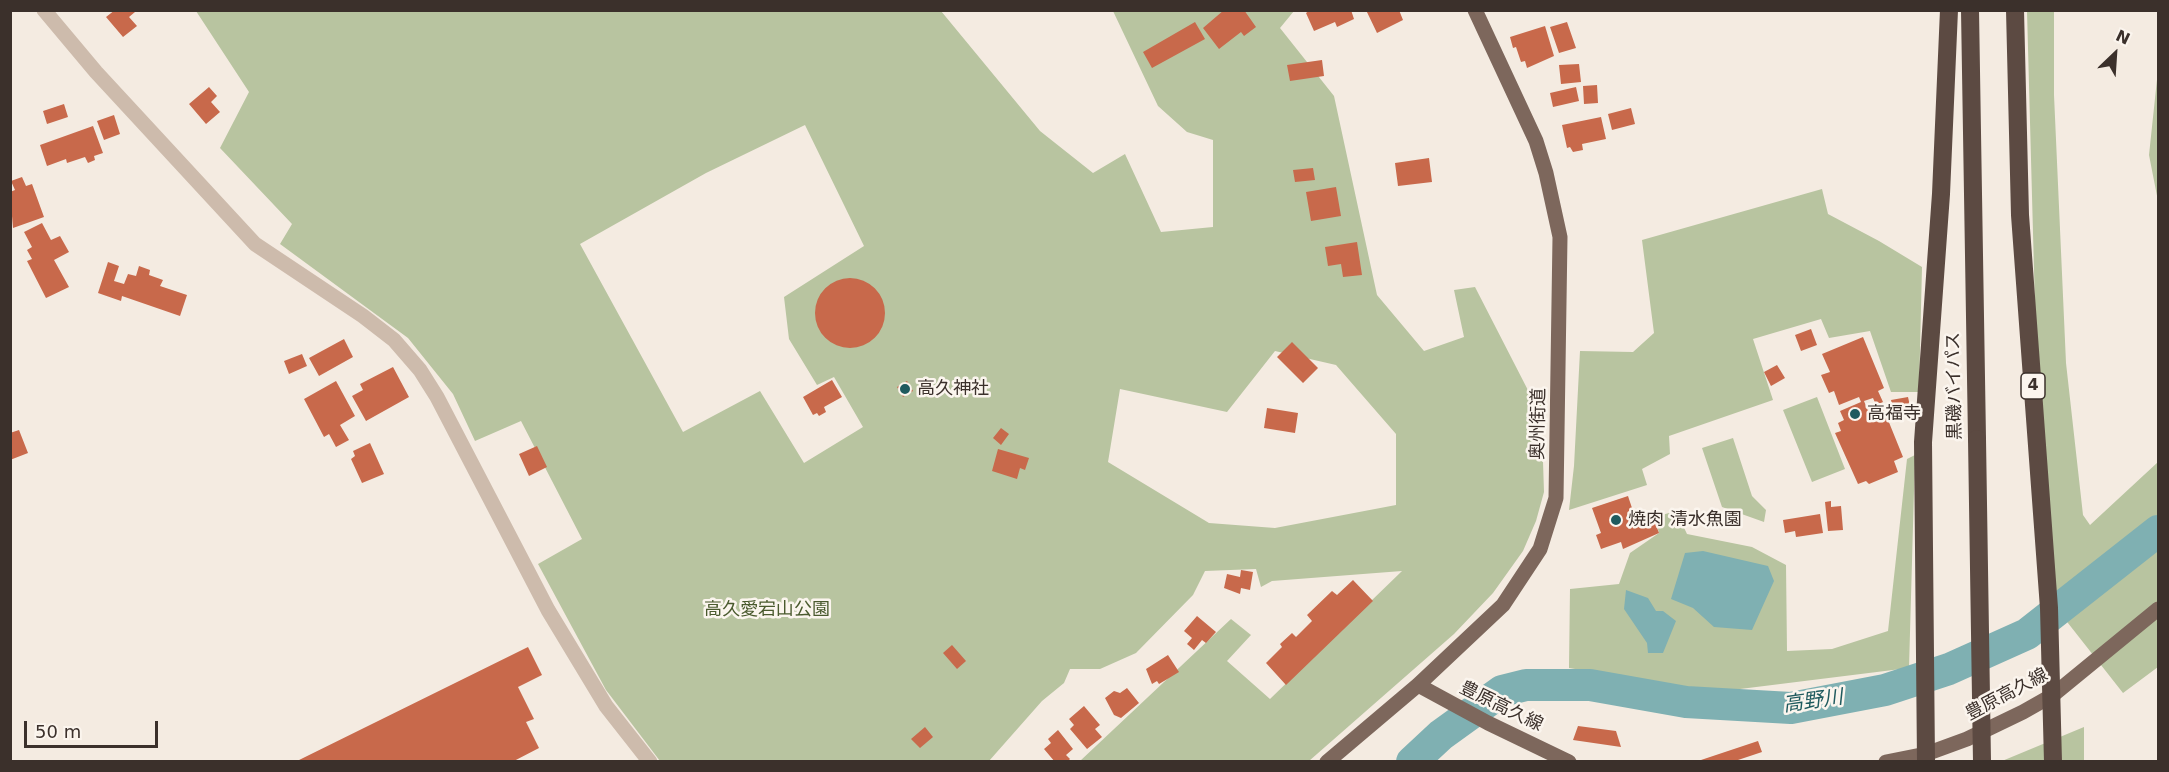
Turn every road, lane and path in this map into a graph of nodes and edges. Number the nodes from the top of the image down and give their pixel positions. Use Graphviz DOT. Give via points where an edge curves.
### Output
graph roads {
  1 [pos="44,10"];
  2 [pos="1475,10"];
  3 [pos="1949,10"];
  4 [pos="1970,10"];
  5 [pos="2015,10"];
  6 [pos="2158,609"];
  7 [pos="1418,685"];
  8 [pos="2053,695"];
  9 [pos="1926,758"];
  10 [pos="650,762"];
  11 [pos="1327,762"];
  12 [pos="1569,762"];
  13 [pos="1886,762"];
  14 [pos="1982,762"];
  15 [pos="2053,762"];
  1 -- 10 [label="street" via="90,66 255,244 363,316 394,340 420,370 438,397 548,610 606,706"];
  2 -- 7 [label="main road, 奥州街道" via="1536,141 1560,237 1558,485 1550,522 1526,573 1503,605"];
  3 -- 9 [label="highway" via="1941,194 1923,442"];
  4 -- 14 [label="highway, 黒磯バイパス, bridge"];
  5 -- 8 [label="highway, 4" via="2020,215"];
  6 -- 8 [label="main road, 豊原高久線"];
  7 -- 11 [label="main road, 奥州街道"];
  7 -- 12 [label="main road, 豊原高久線"];
  8 -- 9 [label="main road, 豊原高久線"];
  8 -- 15 [label="highway, 4"];
  9 -- 13 [label="main road, 豊原高久線"];
}
